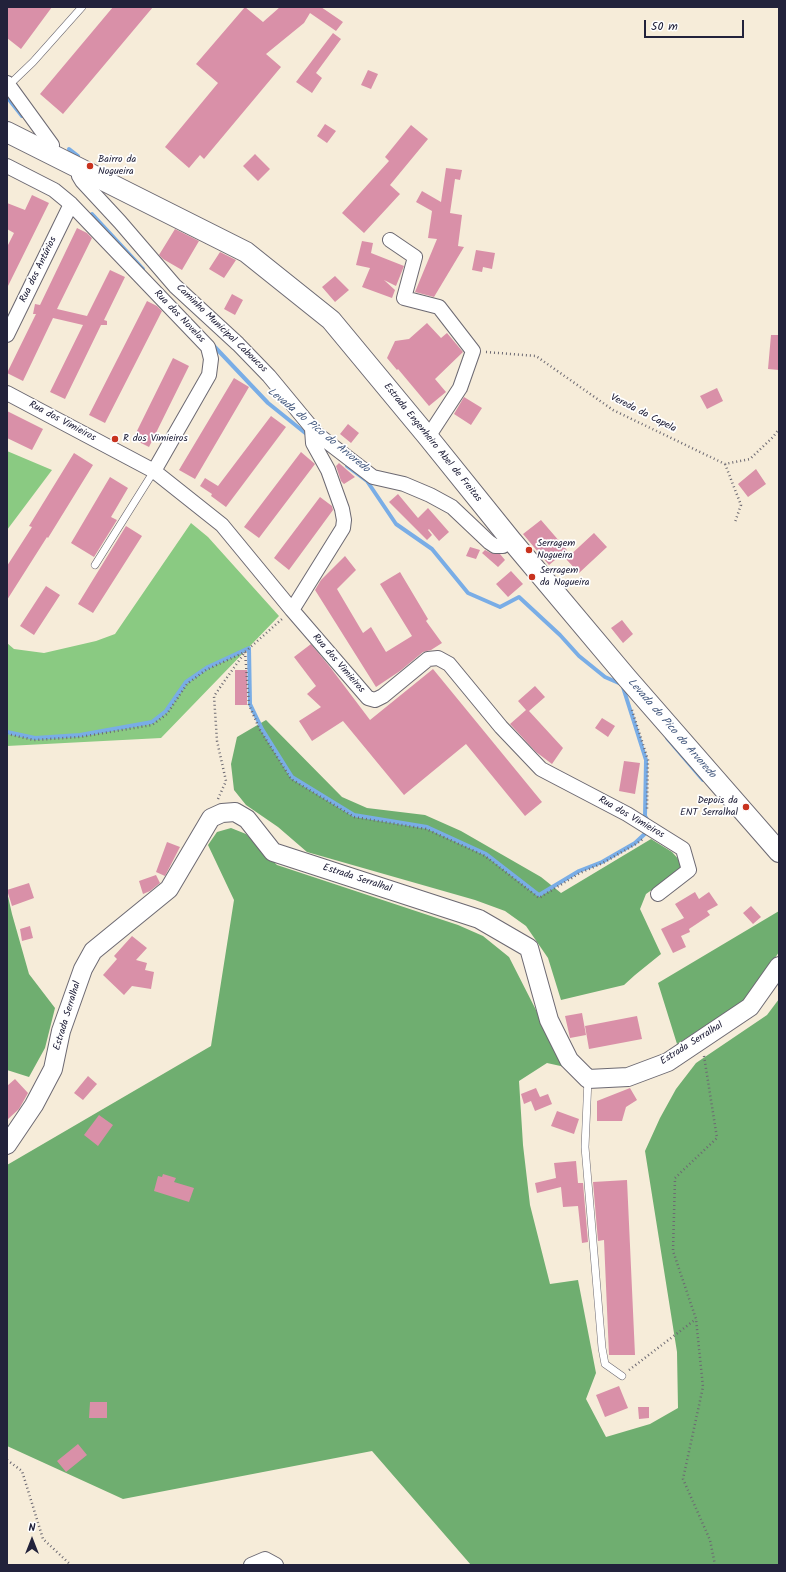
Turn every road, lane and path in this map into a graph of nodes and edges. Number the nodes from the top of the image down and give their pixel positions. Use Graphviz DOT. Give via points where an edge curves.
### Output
graph roads {
  1 [pos="82,7"];
  2 [pos="8,84"];
  3 [pos="7,132"];
  4 [pos="49,153"];
  5 [pos="7,166"];
  6 [pos="78,167"];
  7 [pos="71,204"];
  8 [pos="390,240"];
  9 [pos="7,335"];
  10 [pos="473,351"];
  11 [pos="7,393"];
  12 [pos="779,429"];
  13 [pos="312,436"];
  14 [pos="428,437"];
  15 [pos="725,464"];
  16 [pos="154,471"];
  17 [pos="735,522"];
  18 [pos="511,540"];
  19 [pos="95,565"];
  20 [pos="292,610"];
  21 [pos="245,652"];
  22 [pos="631,705"];
  23 [pos="7,734"];
  24 [pos="647,816"];
  25 [pos="211,818"];
  26 [pos="648,834"];
  27 [pos="779,852"];
  28 [pos="658,894"];
  29 [pos="779,966"];
  30 [pos="701,1040"];
  31 [pos="588,1079"];
  32 [pos="7,1145"];
  33 [pos="696,1319"];
  34 [pos="622,1376"];
  35 [pos="7,1460"];
  36 [pos="71,1565"];
  37 [pos="251,1565"];
  38 [pos="276,1565"];
  39 [pos="715,1565"];
  1 -- 2 [label="lane" via="33,62"];
  2 -- 4 [label="street" via="52,145"];
  3 -- 4 [label="main road, Estrada Engenheiro Abel de Freitas"];
  4 -- 6 [label="main road, Estrada Engenheiro Abel de Freitas"];
  5 -- 7 [label="street, Rua dos Novelos" via="54,190"];
  6 -- 13 [label="street, Caminho Municipal Caboucos" via="82,181 175,286 270,376"];
  6 -- 14 [label="main road, Estrada Engenheiro Abel de Freitas" via="246,252 331,320"];
  7 -- 9 [label="street, Rua dos Antúrios"];
  7 -- 16 [label="street, Rua dos Novelos" via="208,347 211,359 209,375"];
  8 -- 10 [label="street" via="415,257 404,298 439,308"];
  10 -- 14 [label="street" via="460,388"];
  10 -- 15 [label="path, Vereda da Capela" via="536,356 613,410"];
  11 -- 16 [label="street, Rua dos Vimieiros"];
  12 -- 15 [label="path" via="750,459"];
  13 -- 18 [label="street" via="373,477 404,484 452,507 496,546 503,546"];
  13 -- 20 [label="street, Caminho Municipal Caboucos" via="328,470 344,520 343,528"];
  14 -- 18 [label="main road, Estrada Engenheiro Abel de Freitas"];
  15 -- 17 [label="path" via="741,505"];
  16 -- 19 [label="lane"];
  16 -- 20 [label="street, Rua dos Vimieiros" via="222,525"];
  18 -- 27 [label="main road, Estrada Engenheiro Abel de Freitas"];
  20 -- 21 [label="path"];
  20 -- 28 [label="street, Rua dos Vimieiros" via="368,698 375,700 383,696 428,659 438,658 448,664 501,727 542,769 627,814 683,849 690,870"];
  21 -- 23 [label="path" via="206,670 187,684 167,714 152,725 80,737 34,740"];
  21 -- 25 [label="path" via="214,696 217,741 226,781"];
  21 -- 26 [label="path" via="249,705 260,730 291,779 354,817 426,829 485,856 539,898 636,844"];
  22 -- 24 [label="path" via="648,760"];
  25 -- 31 [label="street, Estrada Serralhal" via="222,813 234,812 247,819 273,852 479,920 529,948 549,1020 569,1060"];
  25 -- 32 [label="street, Estrada Serralhal" via="169,888 93,951 83,969 61,1031 53,1068 34,1106"];
  29 -- 30 [label="street, Estrada Serralhal" via="750,1007"];
  30 -- 31 [label="street, Estrada Serralhal" via="668,1062 628,1077"];
  30 -- 33 [label="path" via="717,1138 675,1178 673,1236 673,1251"];
  31 -- 34 [label="lane" via="585,1147 602,1348 605,1364"];
  33 -- 34 [label="path"];
  33 -- 39 [label="path" via="703,1387 684,1479 710,1540"];
  35 -- 36 [label="path" via="22,1471 43,1539"];
  37 -- 38 [label="street" via="265,1559"];
}
